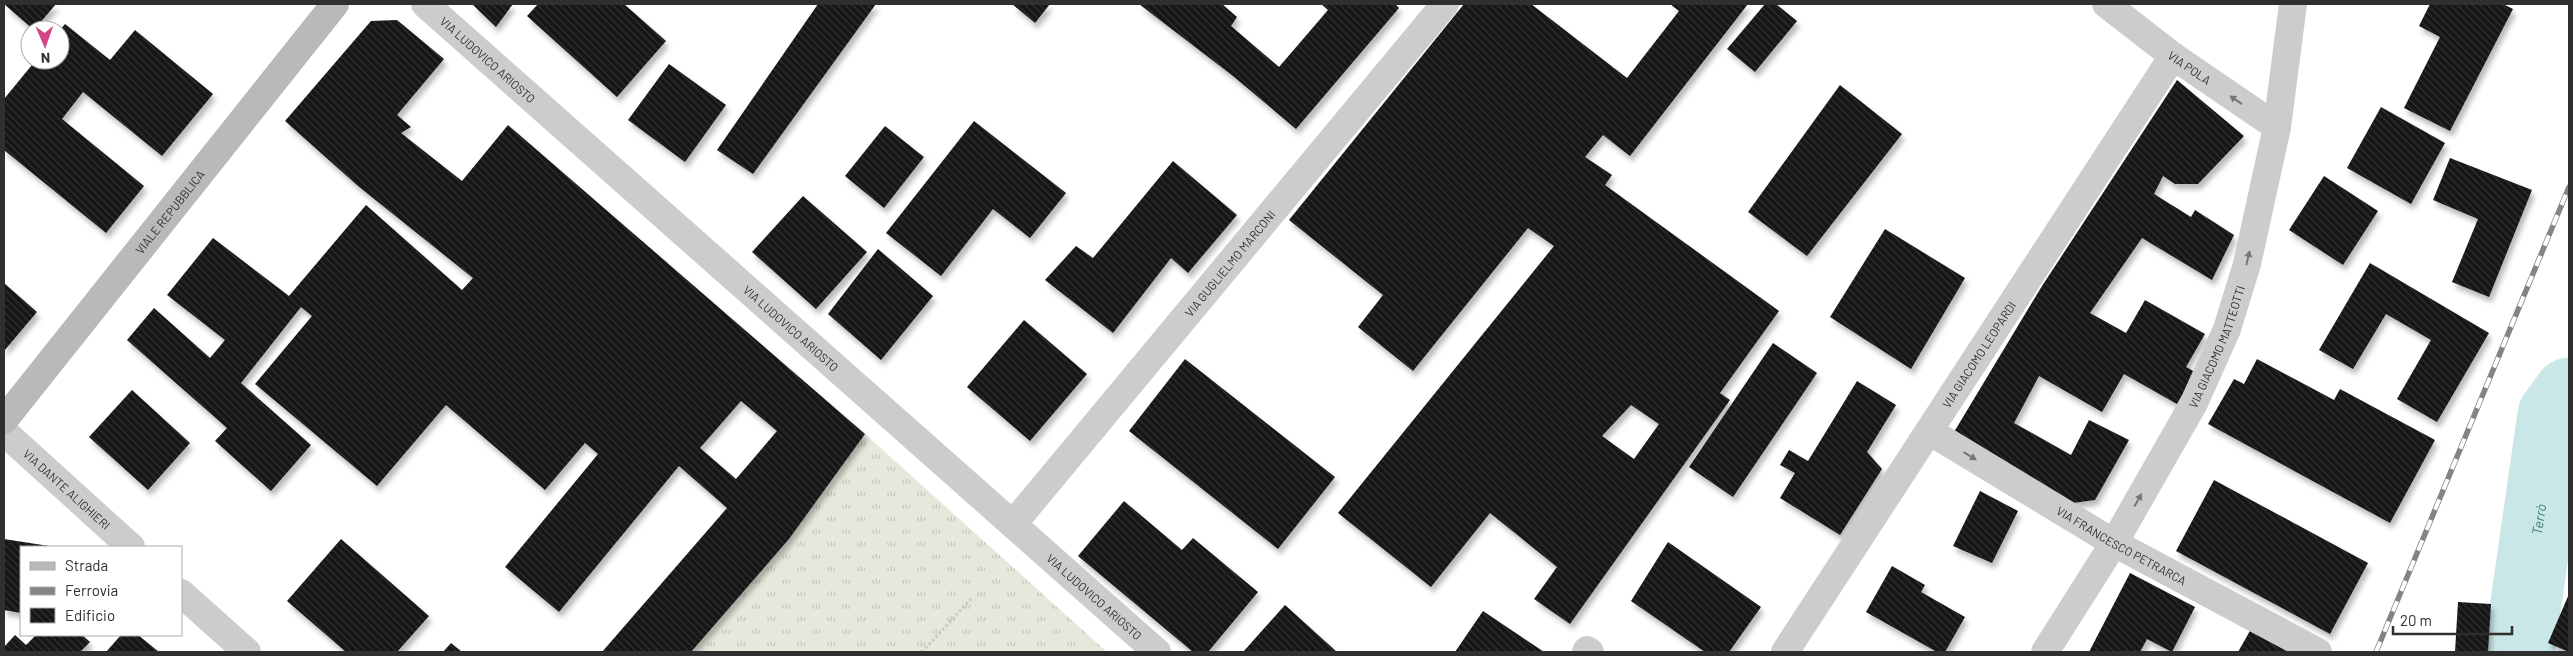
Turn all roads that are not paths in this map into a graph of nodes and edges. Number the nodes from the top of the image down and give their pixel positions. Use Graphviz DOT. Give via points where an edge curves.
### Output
graph roads {
  1 [pos="335,4"];
  2 [pos="425,4"];
  3 [pos="1445,4"];
  4 [pos="2106,4"];
  5 [pos="2293,4"];
  6 [pos="2173,56"];
  7 [pos="2277,127"];
  8 [pos="4,420"];
  9 [pos="1928,431"];
  10 [pos="4,432"];
  11 [pos="1013,524"];
  12 [pos="2114,543"];
  13 [pos="130,546"];
  14 [pos="182,594"];
  15 [pos="247,652"];
  16 [pos="1157,652"];
  17 [pos="1785,652"];
  18 [pos="2045,652"];
  19 [pos="2318,652"];
  1 -- 8 [label="street, VIALE REPUBBLICA"];
  2 -- 11 [label="street, VIA LUDOVICO ARIOSTO"];
  3 -- 11 [label="street, VIA GUGLIELMO MARCONI"];
  4 -- 6 [label="street, VIA POLA"];
  5 -- 7 [label="street, VIA GIACOMO MATTEOTTI"];
  7 -- 6 [label="street, VIA POLA, one-way"];
  6 -- 9 [label="street, VIA GIACOMO LEOPARDI"];
  12 -- 7 [label="street, VIA GIACOMO MATTEOTTI, one-way" via="2194,403 2227,329 2247,264"];
  9 -- 12 [label="street, VIA FRANCESCO PETRARCA, one-way"];
  9 -- 17 [label="street, VIA GIACOMO LEOPARDI"];
  10 -- 13 [label="street, VIA DANTE ALIGHIERI"];
  11 -- 16 [label="street, VIA LUDOVICO ARIOSTO"];
  12 -- 18 [label="street, VIA GIACOMO MATTEOTTI"];
  12 -- 19 [label="street, VIA FRANCESCO PETRARCA"];
  14 -- 15 [label="street"];
}
